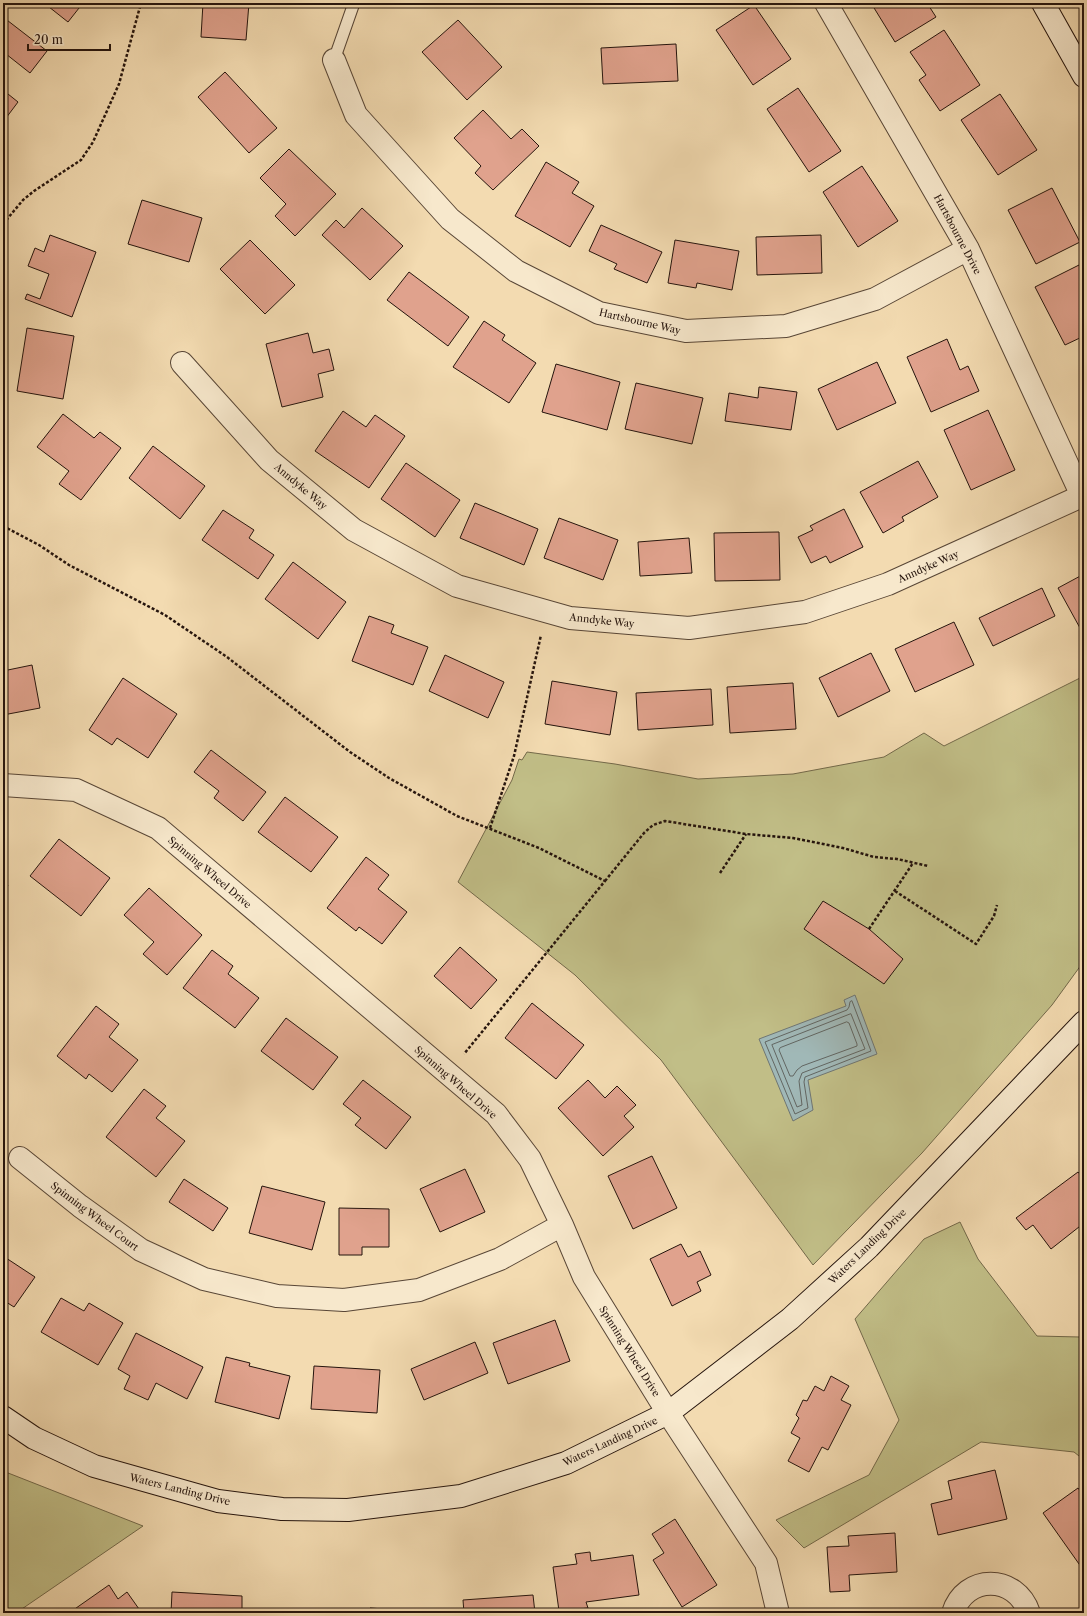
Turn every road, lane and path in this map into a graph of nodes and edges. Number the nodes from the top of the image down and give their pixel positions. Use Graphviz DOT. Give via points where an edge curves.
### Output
graph roads {
  1 [pos="141,3"];
  2 [pos="354,3"];
  3 [pos="826,3"];
  4 [pos="1043,3"];
  5 [pos="334,60"];
  6 [pos="1084,76"];
  7 [pos="3,224"];
  8 [pos="968,249"];
  9 [pos="182,363"];
  10 [pos="1083,496"];
  11 [pos="3,526"];
  12 [pos="546,611"];
  13 [pos="3,784"];
  14 [pos="490,828"];
  15 [pos="746,834"];
  16 [pos="913,862"];
  17 [pos="928,866"];
  18 [pos="720,874"];
  19 [pos="605,881"];
  20 [pos="895,891"];
  21 [pos="997,905"];
  22 [pos="869,929"];
  23 [pos="1084,1022"];
  24 [pos="447,1074"];
  25 [pos="20,1158"];
  26 [pos="562,1225"];
  27 [pos="668,1413"];
  28 [pos="3,1417"];
  29 [pos="778,1613"];
  30 [pos="953,1613"];
  31 [pos="1029,1613"];
  1 -- 7 [label="path" via="119,84 93,142 81,160 23,200"];
  2 -- 5 [label="lane"];
  3 -- 8 [label="street, Hartsbourne Drive"];
  4 -- 6 [label="street"];
  5 -- 8 [label="street, Hartsbourne Way" via="356,115 450,219 516,271 599,313 686,331 786,326 875,299"];
  8 -- 10 [label="street, Hartsbourne Drive"];
  9 -- 12 [label="street, Anndyke Way" via="269,460 354,530 457,586"];
  10 -- 12 [label="street, Anndyke Way" via="888,584 805,612 689,628 570,618"];
  11 -- 14 [label="path" via="69,565 165,615 227,657 350,752 390,778 457,816"];
  12 -- 14 [label="path" via="514,756"];
  13 -- 24 [label="street, Spinning Wheel Drive" via="76,790 158,828"];
  14 -- 19 [label="path" via="546,851"];
  15 -- 16 [label="path" via="793,838 874,857"];
  15 -- 18 [label="path"];
  15 -- 19 [label="path" via="666,821 653,825"];
  16 -- 17 [label="path"];
  16 -- 20 [label="path"];
  19 -- 24 [label="path"];
  20 -- 21 [label="path" via="976,944 994,916"];
  20 -- 22 [label="path"];
  23 -- 27 [label="street, Waters Landing Drive" via="869,1247 790,1319"];
  24 -- 26 [label="street, Spinning Wheel Drive" via="496,1114 530,1159"];
  25 -- 26 [label="street, Spinning Wheel Court" via="141,1250 204,1279 277,1296 344,1300 419,1290 500,1259"];
  26 -- 27 [label="street, Spinning Wheel Drive" via="584,1277"];
  27 -- 28 [label="street, Waters Landing Drive" via="566,1463 461,1496 348,1510 282,1509 218,1501 94,1466 34,1438"];
  27 -- 29 [label="street, Spinning Wheel Drive" via="766,1563"];
  30 -- 31 [label="street" via="962,1595 984,1584 1008,1587 1018,1594"];
}
